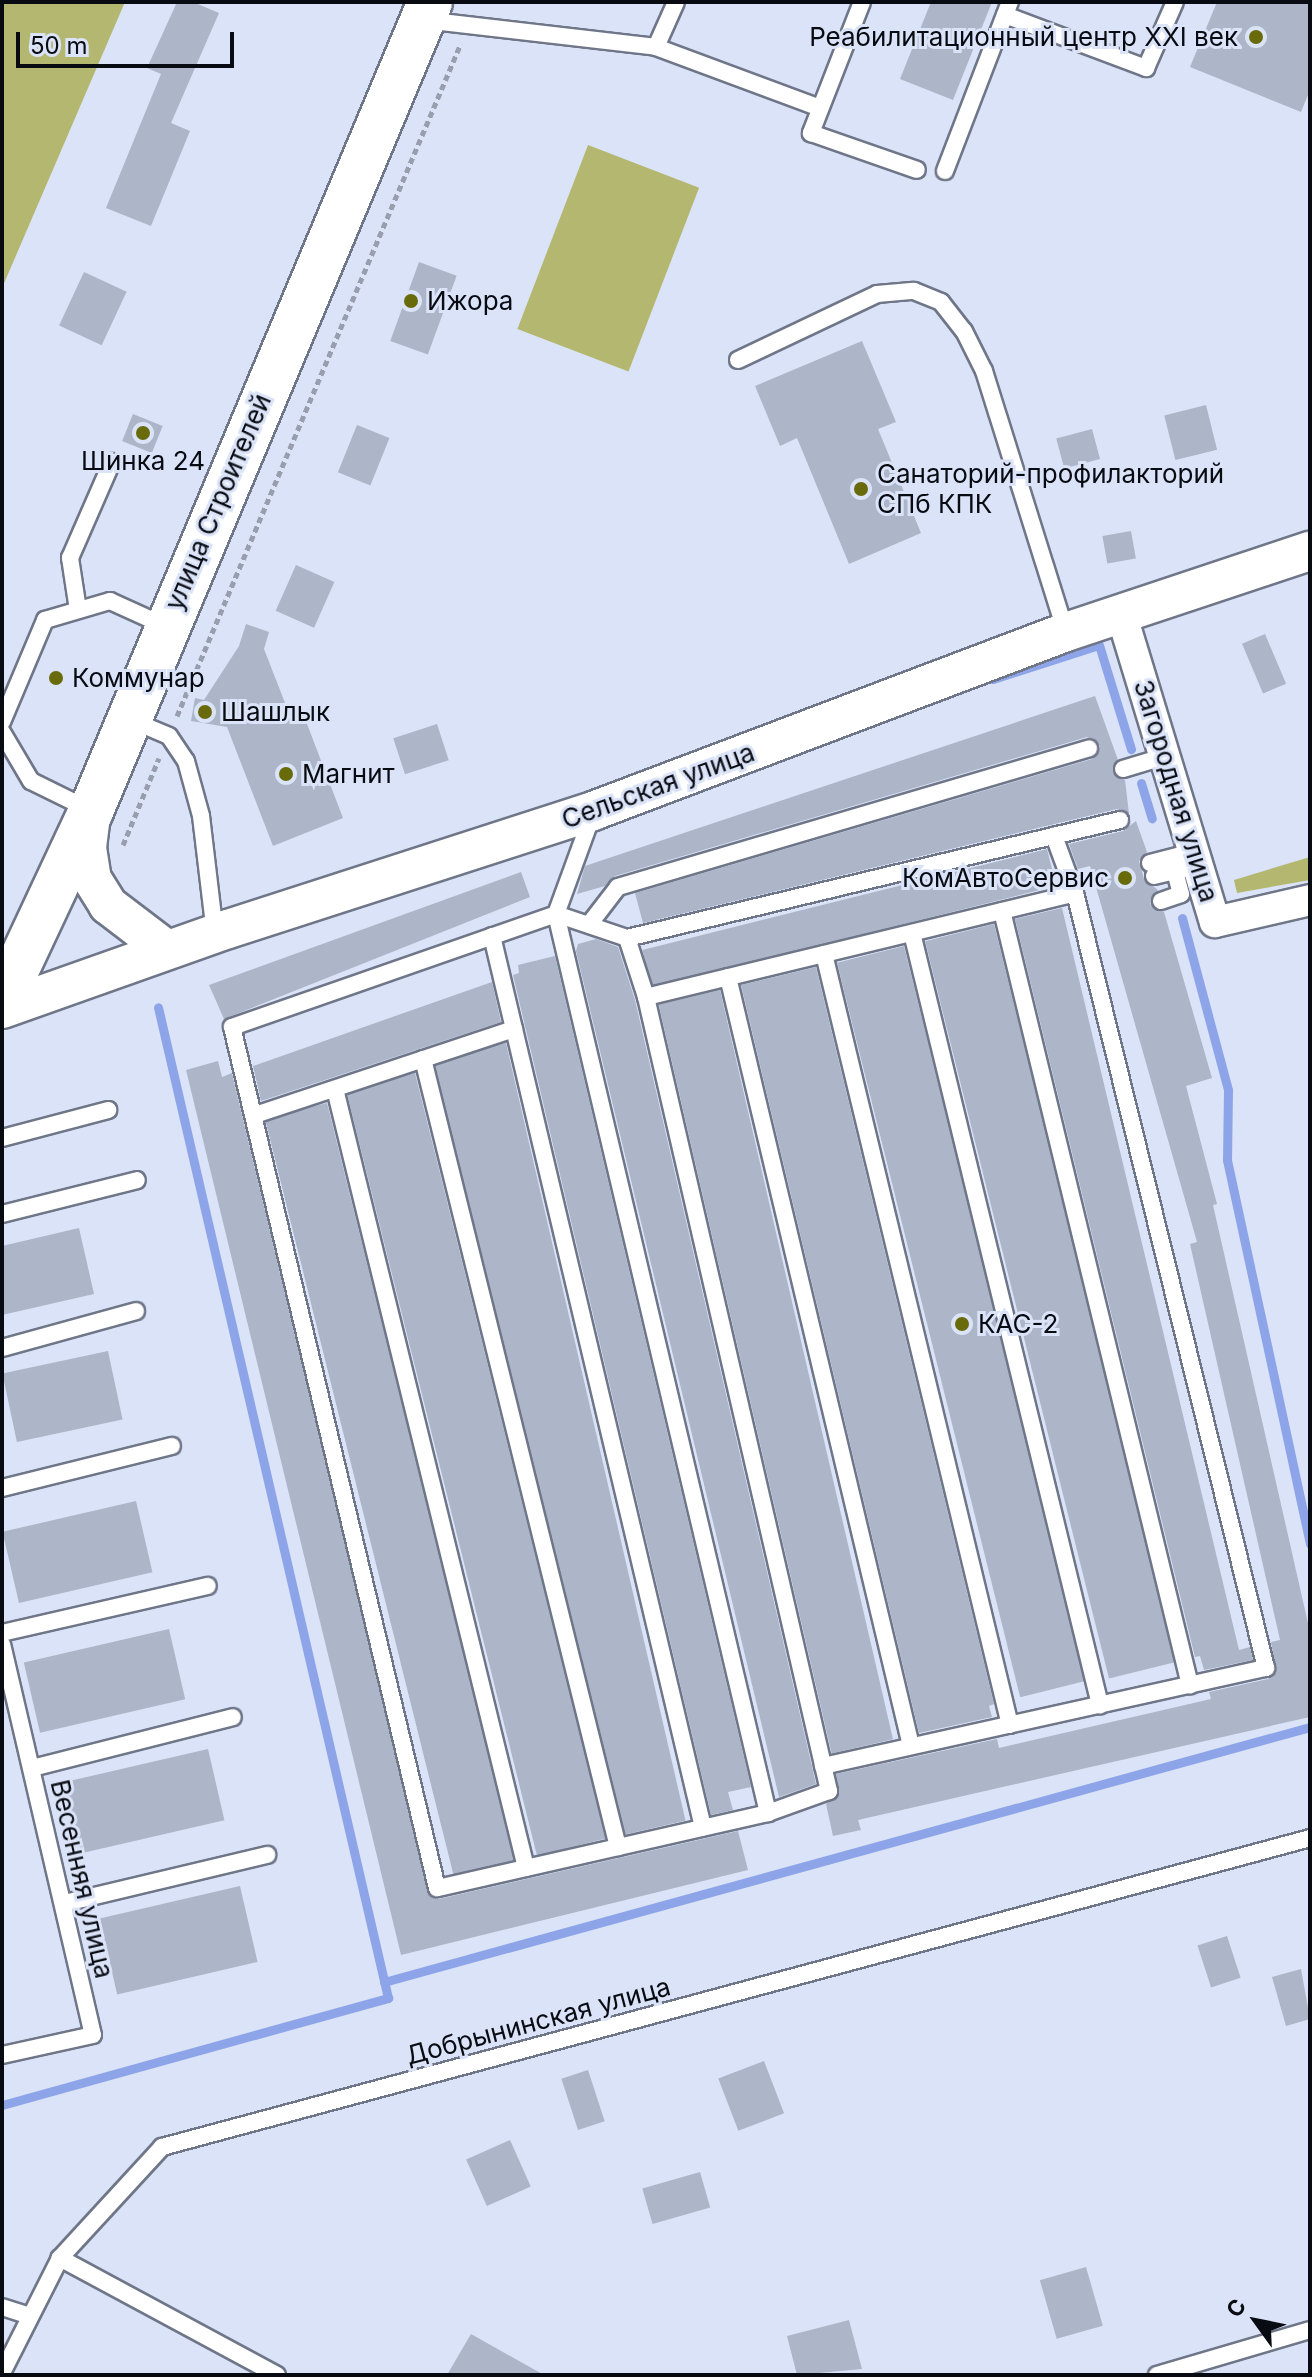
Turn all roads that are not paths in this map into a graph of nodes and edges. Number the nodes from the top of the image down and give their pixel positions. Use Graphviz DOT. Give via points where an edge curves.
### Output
graph roads {
  1 [pos="676,2"];
  2 [pos="862,2"];
  3 [pos="1175,2"];
  4 [pos="1008,8"];
  5 [pos="427,11"];
  6 [pos="656,47"];
  7 [pos="820,108"];
  8 [pos="917,170"];
  9 [pos="945,171"];
  10 [pos="738,360"];
  11 [pos="112,462"];
  12 [pos="1310,551"];
  13 [pos="78,610"];
  14 [pos="1121,613"];
  15 [pos="165,626"];
  16 [pos="1066,632"];
  17 [pos="5,698"];
  18 [pos="128,719"];
  19 [pos="2,722"];
  20 [pos="2,732"];
  21 [pos="1089,748"];
  22 [pos="1166,756"];
  23 [pos="1123,769"];
  24 [pos="91,811"];
  25 [pos="593,811"];
  26 [pos="1120,820"];
  27 [pos="1054,836"];
  28 [pos="1190,862"];
  29 [pos="1075,893"];
  30 [pos="1310,900"];
  31 [pos="1161,901"];
  32 [pos="1002,911"];
  33 [pos="556,914"];
  34 [pos="591,922"];
  35 [pos="215,933"];
  36 [pos="912,933"];
  37 [pos="492,936"];
  38 [pos="627,938"];
  39 [pos="167,950"];
  40 [pos="824,954"];
  41 [pos="728,977"];
  42 [pos="646,997"];
  43 [pos="2,1001"];
  44 [pos="2,1009"];
  45 [pos="514,1029"];
  46 [pos="423,1059"];
  47 [pos="335,1089"];
  48 [pos="108,1110"];
  49 [pos="255,1115"];
  50 [pos="2,1138"];
  51 [pos="137,1180"];
  52 [pos="2,1214"];
  53 [pos="136,1311"];
  54 [pos="2,1348"];
  55 [pos="172,1446"];
  56 [pos="2,1488"];
  57 [pos="208,1586"];
  58 [pos="2,1633"];
  59 [pos="2,1644"];
  60 [pos="1190,1685"];
  61 [pos="1100,1705"];
  62 [pos="233,1717"];
  63 [pos="1010,1725"];
  64 [pos="911,1746"];
  65 [pos="823,1766"];
  66 [pos="32,1768"];
  67 [pos="768,1813"];
  68 [pos="703,1827"];
  69 [pos="1310,1838"];
  70 [pos="618,1847"];
  71 [pos="267,1855"];
  72 [pos="526,1868"];
  73 [pos="65,1903"];
  74 [pos="2,2055"];
  75 [pos="60,2258"];
  76 [pos="2,2307"];
  77 [pos="30,2316"];
  78 [pos="1310,2330"];
  79 [pos="2,2373"];
  80 [pos="277,2375"];
  81 [pos="1157,2375"];
  1 -- 6 [label="lane"];
  2 -- 7 [label="lane"];
  3 -- 4 [label="lane" via="1146,68"];
  4 -- 9 [label="lane"];
  5 -- 6 [label="lane" via="468,27"];
  5 -- 15 [label="main road, улица Строителей"];
  6 -- 7 [label="lane"];
  7 -- 8 [label="lane" via="811,133"];
  10 -- 16 [label="lane" via="877,294 914,291 941,302 964,331 984,371"];
  11 -- 13 [label="lane" via="70,558"];
  12 -- 14 [label="street, Сельская улица"];
  13 -- 15 [label="lane" via="110,601"];
  13 -- 17 [label="lane" via="45,620"];
  14 -- 16 [label="street, Сельская улица"];
  14 -- 22 [label="street, Загородная улица"];
  15 -- 18 [label="main road, улица Строителей"];
  16 -- 25 [label="street, Сельская улица"];
  17 -- 19 [label="lane"];
  18 -- 24 [label="main road, улица Строителей"];
  18 -- 35 [label="lane" via="169,736 186,761 201,816"];
  20 -- 24 [label="lane" via="31,781"];
  21 -- 34 [label="lane" via="618,887"];
  22 -- 23 [label="lane"];
  22 -- 28 [label="street, Загородная улица"];
  24 -- 39 [label="street" via="87,848 92,879 108,905"];
  24 -- 43 [label="main road, улица Строителей"];
  25 -- 33 [label="lane"];
  25 -- 35 [label="street, Сельская улица"];
  26 -- 27 [label="lane"];
  27 -- 29 [label="lane"];
  27 -- 38 [label="lane"];
  28 -- 28 [label="lane" via="1152,870"];
  28 -- 30 [label="street, Загородная улица" via="1215,922"];
  28 -- 31 [label="lane" via="1181,894"];
  29 -- 32 [label="lane"];
  29 -- 60 [label="lane" via="1266,1668"];
  32 -- 36 [label="lane"];
  32 -- 60 [label="lane"];
  33 -- 34 [label="lane"];
  33 -- 37 [label="lane"];
  33 -- 67 [label="lane"];
  34 -- 38 [label="lane"];
  35 -- 39 [label="street, Сельская улица"];
  36 -- 40 [label="lane"];
  36 -- 61 [label="lane"];
  37 -- 45 [label="lane"];
  37 -- 49 [label="lane" via="232,1027"];
  38 -- 42 [label="lane"];
  39 -- 44 [label="street, Сельская улица"];
  40 -- 41 [label="lane"];
  40 -- 63 [label="lane"];
  41 -- 42 [label="lane"];
  41 -- 64 [label="lane"];
  42 -- 65 [label="lane"];
  45 -- 46 [label="lane"];
  45 -- 68 [label="lane"];
  46 -- 47 [label="lane"];
  46 -- 70 [label="lane"];
  47 -- 49 [label="lane"];
  47 -- 72 [label="lane"];
  48 -- 50 [label="lane"];
  49 -- 72 [label="lane" via="437,1888"];
  51 -- 52 [label="lane"];
  53 -- 54 [label="lane"];
  55 -- 56 [label="lane"];
  57 -- 58 [label="lane"];
  59 -- 66 [label="lane, Весенняя улица"];
  60 -- 61 [label="lane"];
  61 -- 63 [label="lane"];
  62 -- 66 [label="lane"];
  63 -- 64 [label="lane"];
  64 -- 65 [label="lane"];
  65 -- 67 [label="lane" via="829,1791"];
  66 -- 73 [label="lane, Весенняя улица"];
  67 -- 68 [label="lane"];
  68 -- 70 [label="lane"];
  69 -- 75 [label="lane, Добрынинская улица" via="162,2147"];
  70 -- 72 [label="lane"];
  71 -- 73 [label="lane"];
  73 -- 74 [label="lane, Весенняя улица" via="93,2035"];
  75 -- 77 [label="lane, Добрынинская улица"];
  75 -- 80 [label="lane"];
  76 -- 77 [label="lane"];
  77 -- 79 [label="lane, Добрынинская улица"];
  78 -- 81 [label="lane"];
}
